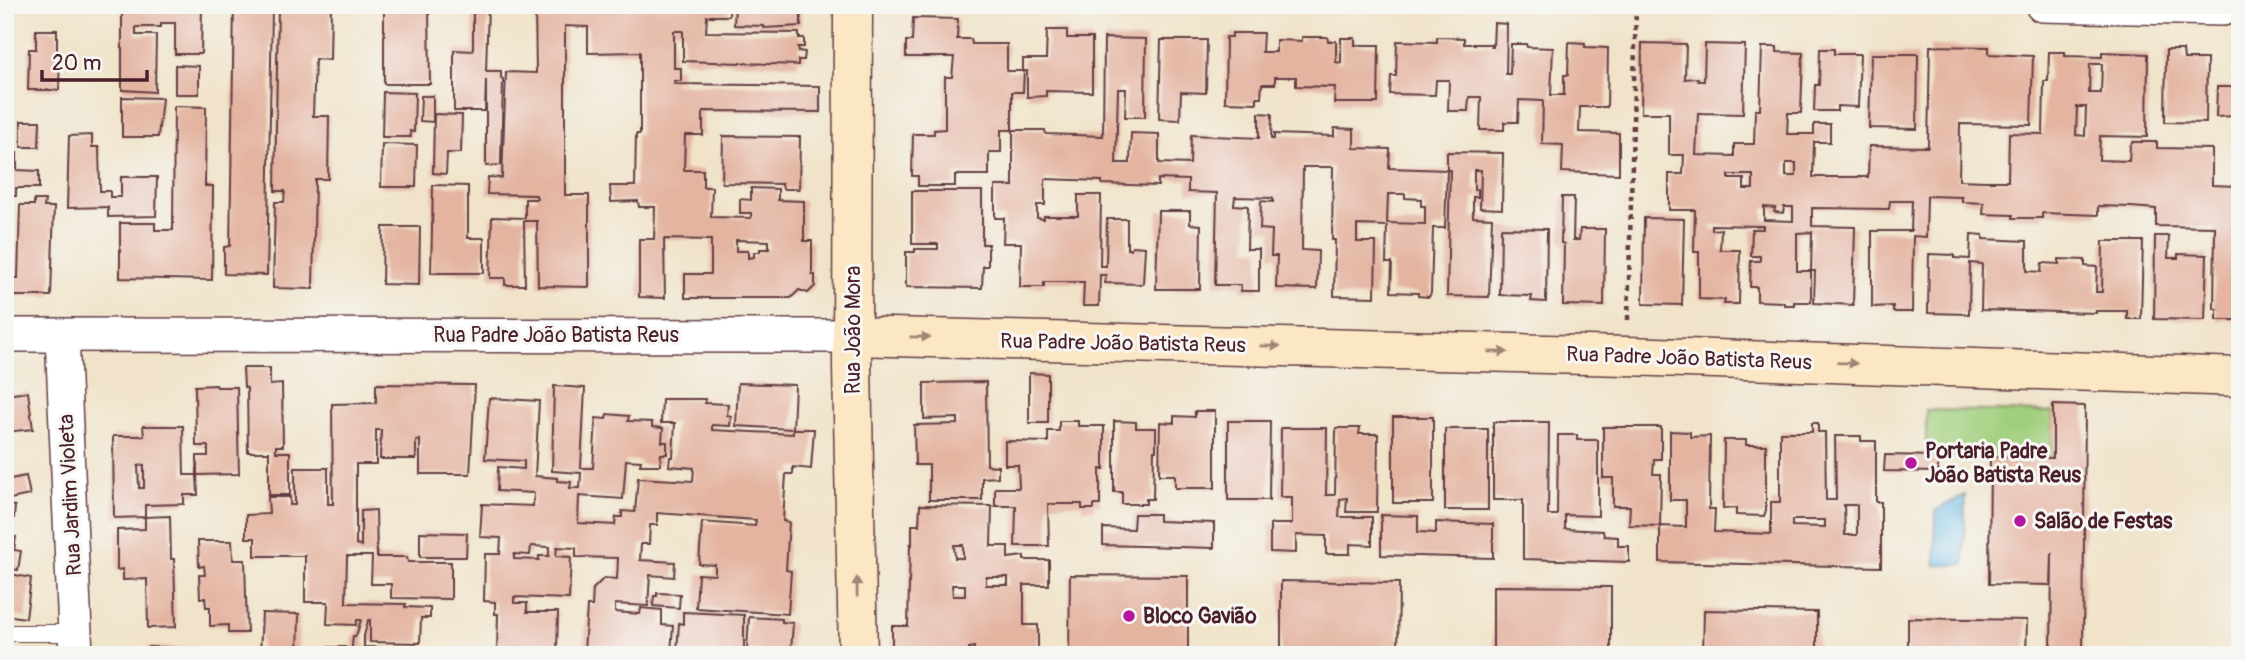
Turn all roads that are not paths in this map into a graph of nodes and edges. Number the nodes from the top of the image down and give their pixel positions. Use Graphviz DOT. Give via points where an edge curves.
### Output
graph roads {
  1 [pos="853,5"];
  2 [pos="2042,5"];
  3 [pos="2232,5"];
  4 [pos="5,335"];
  5 [pos="62,335"];
  6 [pos="852,336"];
  7 [pos="2240,377"];
  8 [pos="5,633"];
  9 [pos="76,644"];
  10 [pos="858,655"];
  1 -- 6 [label="street, Rua João Mora"];
  2 -- 3 [label="street" via="2223,9"];
  4 -- 5 [label="street, Rua Padre João Batista Reus"];
  5 -- 6 [label="street, Rua Padre João Batista Reus"];
  5 -- 9 [label="street, Rua Jardim Violeta"];
  6 -- 7 [label="street, Rua Padre João Batista Reus, one-way"];
  10 -- 6 [label="street, Rua João Mora, one-way"];
  8 -- 9 [label="lane"];
}
